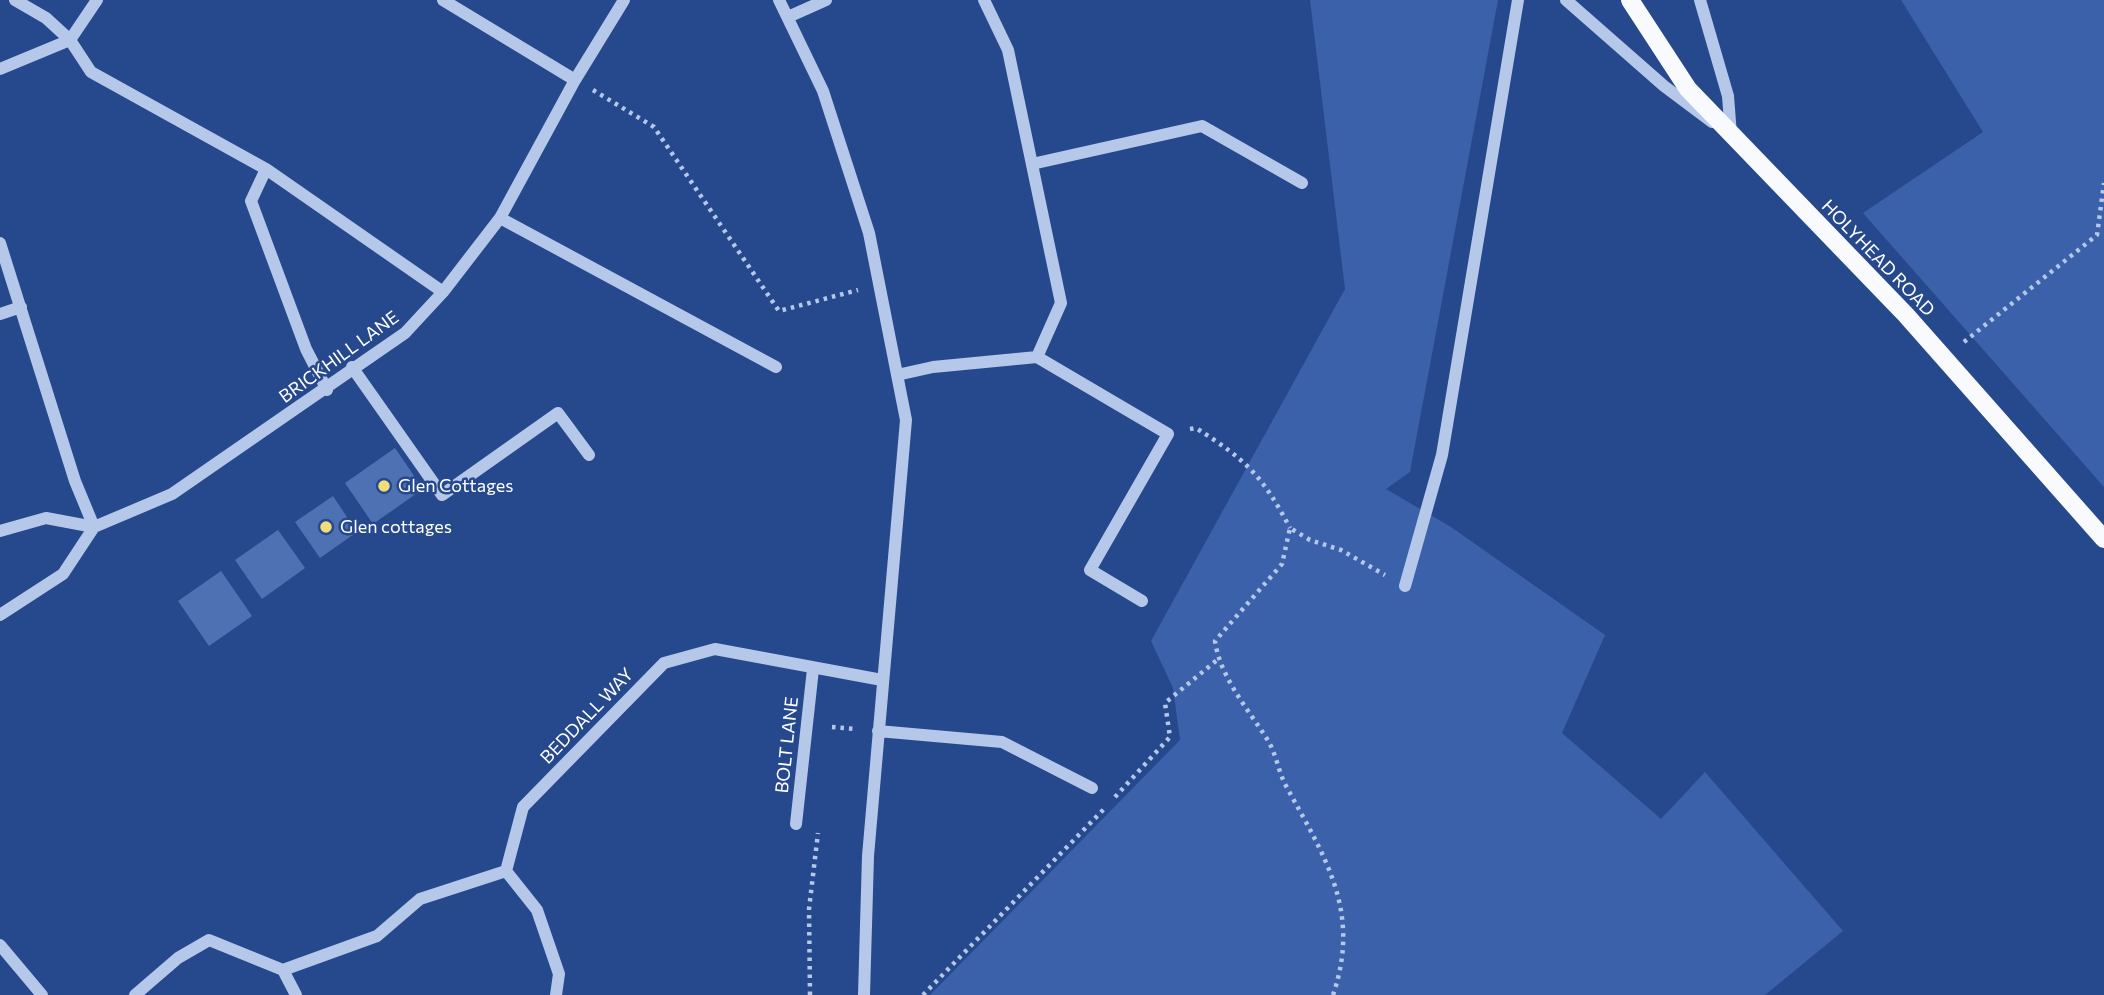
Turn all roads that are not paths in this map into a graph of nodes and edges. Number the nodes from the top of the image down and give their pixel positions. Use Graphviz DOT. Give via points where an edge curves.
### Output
graph roads {
  1 [pos="15,0"];
  2 [pos="97,0"];
  3 [pos="443,0"];
  4 [pos="624,0"];
  5 [pos="779,0"];
  6 [pos="826,0"];
  7 [pos="984,0"];
  8 [pos="1518,0"];
  9 [pos="1566,0"];
  10 [pos="1630,0"];
  11 [pos="1700,0"];
  12 [pos="788,17"];
  13 [pos="69,40"];
  14 [pos="0,69"];
  15 [pos="575,80"];
  16 [pos="1731,137"];
  17 [pos="1032,164"];
  18 [pos="266,169"];
  19 [pos="1302,183"];
  20 [pos="500,218"];
  21 [pos="0,243"];
  22 [pos="443,292"];
  23 [pos="21,307"];
  24 [pos="0,314"];
  25 [pos="1037,357"];
  26 [pos="352,367"];
  27 [pos="776,368"];
  28 [pos="897,375"];
  29 [pos="327,390"];
  30 [pos="589,455"];
  31 [pos="94,527"];
  32 [pos="0,531"];
  33 [pos="2104,539"];
  34 [pos="1405,586"];
  35 [pos="1142,601"];
  36 [pos="0,615"];
  37 [pos="813,668"];
  38 [pos="882,680"];
  39 [pos="878,731"];
  40 [pos="1092,788"];
  41 [pos="796,824"];
  42 [pos="506,871"];
  43 [pos="0,945"];
  44 [pos="283,970"];
  45 [pos="43,995"];
  46 [pos="135,995"];
  47 [pos="296,995"];
  48 [pos="556,995"];
  49 [pos="864,995"];
  1 -- 13 [label="street" via="46,18"];
  2 -- 13 [label="street"];
  3 -- 15 [label="street"];
  4 -- 15 [label="street, BRICKHILL LANE"];
  5 -- 12 [label="street"];
  6 -- 12 [label="street"];
  7 -- 17 [label="street" via="1008,50"];
  8 -- 34 [label="street" via="1442,455"];
  9 -- 16 [label="street" via="1664,86"];
  10 -- 16 [label="main road, HOLYHEAD ROAD" via="1688,89"];
  11 -- 16 [label="street" via="1728,96"];
  12 -- 28 [label="street" via="823,91 869,233"];
  13 -- 14 [label="street"];
  13 -- 18 [label="street" via="91,72"];
  15 -- 20 [label="street, BRICKHILL LANE"];
  16 -- 33 [label="main road, HOLYHEAD ROAD" via="1944,357"];
  17 -- 19 [label="street" via="1202,126"];
  17 -- 25 [label="street" via="1062,303"];
  18 -- 22 [label="street"];
  18 -- 29 [label="street" via="251,201 306,349"];
  20 -- 22 [label="street, BRICKHILL LANE"];
  20 -- 27 [label="street"];
  21 -- 23 [label="street"];
  22 -- 26 [label="street, BRICKHILL LANE" via="405,333"];
  23 -- 24 [label="street"];
  23 -- 31 [label="street" via="75,481"];
  25 -- 28 [label="street"];
  25 -- 35 [label="street" via="1168,434 1090,570"];
  26 -- 29 [label="street, BRICKHILL LANE"];
  26 -- 30 [label="street" via="442,495 558,413"];
  28 -- 38 [label="street" via="906,420"];
  29 -- 31 [label="street, BRICKHILL LANE" via="173,494"];
  31 -- 32 [label="street" via="46,519"];
  31 -- 36 [label="street" via="63,574"];
  37 -- 38 [label="street, BEDDALL WAY"];
  37 -- 41 [label="street, BOLT LANE"];
  37 -- 42 [label="street, BEDDALL WAY" via="715,649 664,663 523,807"];
  38 -- 39 [label="street"];
  39 -- 40 [label="street" via="1002,742"];
  39 -- 49 [label="street"];
  42 -- 44 [label="street" via="420,900 377,936"];
  42 -- 48 [label="street" via="537,910 559,974"];
  43 -- 45 [label="street"];
  44 -- 46 [label="street" via="209,940 178,958"];
  44 -- 47 [label="street"];
}
